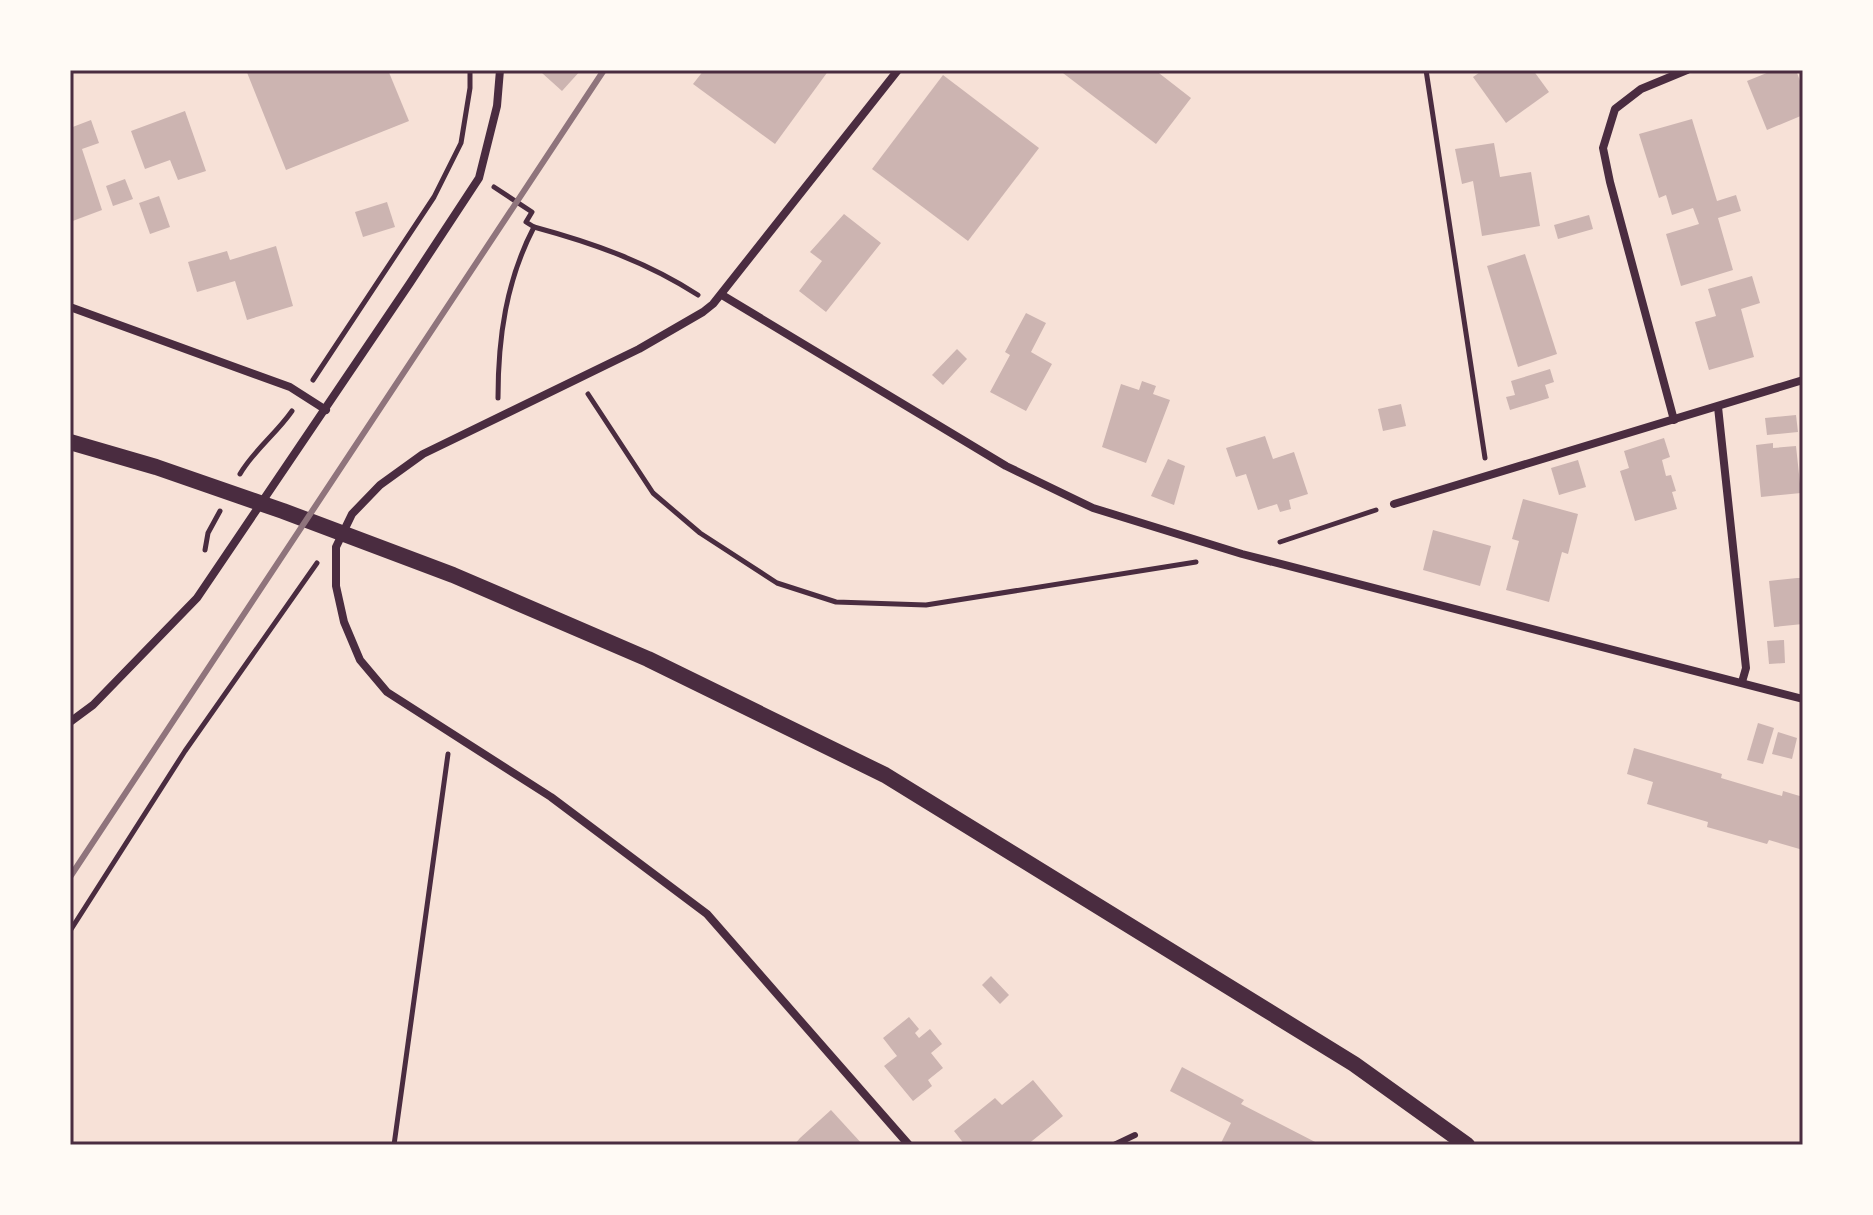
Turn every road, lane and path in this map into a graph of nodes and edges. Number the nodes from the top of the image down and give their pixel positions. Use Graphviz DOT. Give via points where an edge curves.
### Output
graph roads {
  1 [pos="470,70"];
  2 [pos="500,70"];
  3 [pos="898,70"];
  4 [pos="1426,70"];
  5 [pos="1687,70"];
  6 [pos="479,178"];
  7 [pos="534,227"];
  8 [pos="722,295"];
  9 [pos="713,304"];
  10 [pos="70,307"];
  11 [pos="580,379"];
  12 [pos="1803,380"];
  13 [pos="303,395"];
  14 [pos="1718,407"];
  15 [pos="326,410"];
  16 [pos="498,415"];
  17 [pos="1674,420"];
  18 [pos="70,442"];
  19 [pos="1487,475"];
  20 [pos="235,484"];
  21 [pos="1394,504"];
  22 [pos="221,508"];
  23 [pos="336,547"];
  24 [pos="1242,554"];
  25 [pos="197,598"];
  26 [pos="1742,682"];
  27 [pos="1803,699"];
  28 [pos="70,722"];
  29 [pos="451,733"];
  30 [pos="70,931"];
  31 [pos="1135,1135"];
  32 [pos="394,1145"];
  33 [pos="909,1145"];
  34 [pos="1114,1145"];
  35 [pos="1467,1145"];
  1 -- 13 [label="path" via="461,143 434,197"];
  2 -- 6 [label="street"];
  3 -- 8 [label="street"];
  4 -- 19 [label="path"];
  5 -- 17 [label="street" via="1641,89 1615,109 1603,148"];
  6 -- 7 [label="path" via="532,212 526,222"];
  6 -- 15 [label="street"];
  7 -- 9 [label="path" via="592,242 676,280"];
  7 -- 16 [label="path" via="505,304"];
  8 -- 9 [label="street"];
  8 -- 24 [label="street" via="1006,466 1093,508"];
  9 -- 11 [label="street"];
  10 -- 13 [label="street"];
  11 -- 16 [label="street"];
  11 -- 24 [label="path" via="653,493 700,533 777,583 836,602 926,605"];
  12 -- 14 [label="street"];
  13 -- 15 [label="street"];
  13 -- 20 [label="path" via="278,432 249,459"];
  14 -- 17 [label="street"];
  14 -- 26 [label="street" via="1746,668"];
  15 -- 25 [label="street"];
  16 -- 23 [label="street" via="423,454 380,485 352,514"];
  17 -- 19 [label="street"];
  18 -- 35 [label="main road" via="283,511 453,575 648,659 885,775 1354,1064"];
  19 -- 21 [label="street"];
  21 -- 24 [label="path"];
  22 -- 25 [label="path" via="208,533"];
  23 -- 29 [label="street" via="336,586 360,660 387,692"];
  23 -- 30 [label="path" via="313,567 185,751"];
  24 -- 26 [label="street"];
  25 -- 28 [label="street"];
  26 -- 27 [label="street"];
  29 -- 32 [label="path"];
  29 -- 33 [label="street" via="551,797 707,914"];
  31 -- 34 [label="lane"];
}
